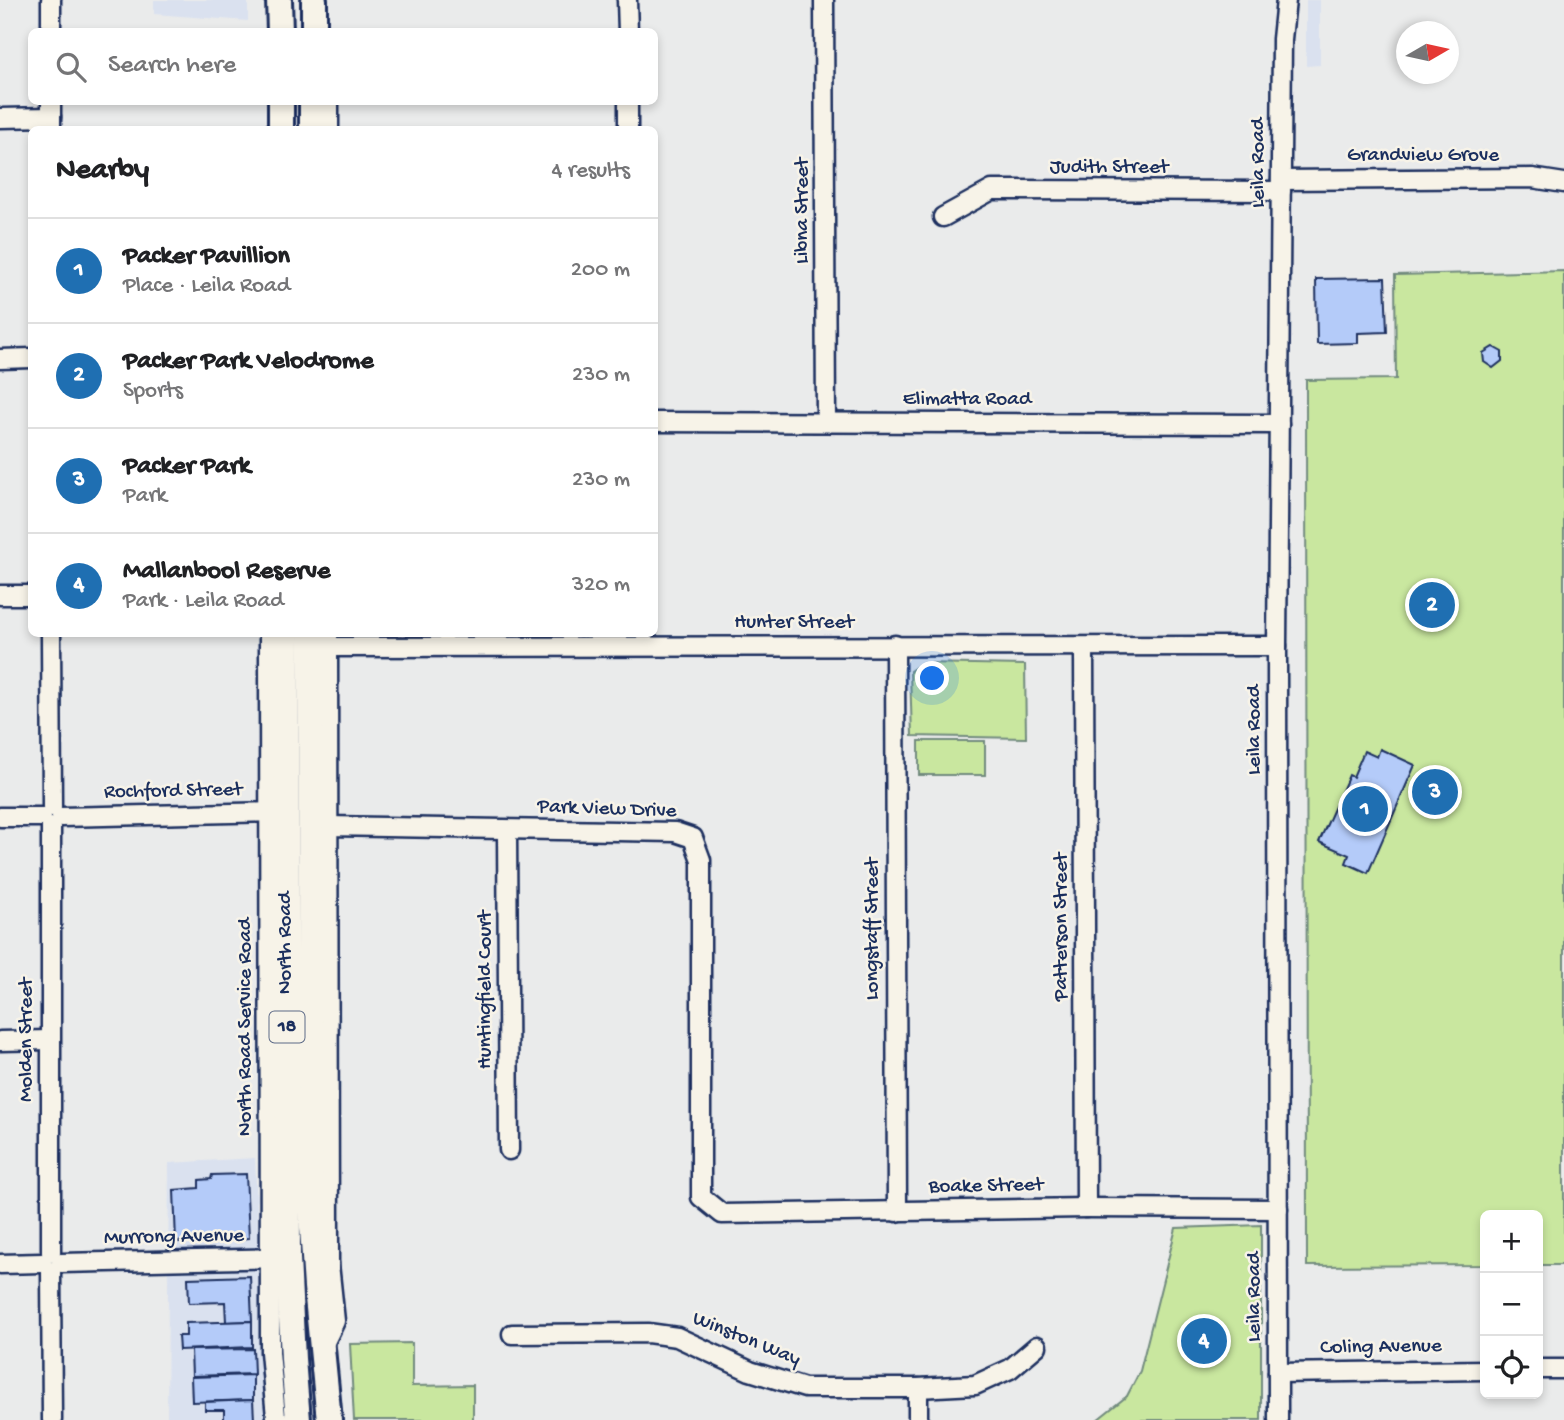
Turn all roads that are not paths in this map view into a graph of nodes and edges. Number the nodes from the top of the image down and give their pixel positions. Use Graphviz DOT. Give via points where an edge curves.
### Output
graph roads {
  1 [pos="51,0"];
  2 [pos="279,0"];
  3 [pos="314,0"];
  4 [pos="627,0"];
  5 [pos="824,0"];
  6 [pos="1276,0"];
  7 [pos="1286,0"];
  8 [pos="51,28"];
  9 [pos="279,28"];
  10 [pos="316,28"];
  11 [pos="628,28"];
  12 [pos="1282,39"];
  13 [pos="312,105"];
  14 [pos="329,105"];
  15 [pos="628,105"];
  16 [pos="51,116"];
  17 [pos="0,118"];
  18 [pos="312,126"];
  19 [pos="329,126"];
  20 [pos="628,126"];
  21 [pos="1564,183"];
  22 [pos="1281,185"];
  23 [pos="943,217"];
  24 [pos="28,358"];
  25 [pos="0,359"];
  26 [pos="658,422"];
  27 [pos="826,422"];
  28 [pos="1279,424"];
  29 [pos="28,594"];
  30 [pos="0,595"];
  31 [pos="51,637"];
  32 [pos="269,637"];
  33 [pos="286,637"];
  34 [pos="319,640"];
  35 [pos="895,645"];
  36 [pos="1278,646"];
  37 [pos="1084,647"];
  38 [pos="297,815"];
  39 [pos="0,817"];
  40 [pos="51,817"];
  41 [pos="507,830"];
  42 [pos="50,1040"];
  43 [pos="0,1041"];
  44 [pos="509,1150"];
  45 [pos="701,1197"];
  46 [pos="1086,1208"];
  47 [pos="1278,1209"];
  48 [pos="898,1212"];
  49 [pos="279,1259"];
  50 [pos="51,1263"];
  51 [pos="0,1264"];
  52 [pos="329,1264"];
  53 [pos="316,1287"];
  54 [pos="512,1334"];
  55 [pos="1037,1346"];
  56 [pos="322,1348"];
  57 [pos="1543,1369"];
  58 [pos="1564,1369"];
  59 [pos="1480,1370"];
  60 [pos="1278,1373"];
  61 [pos="918,1388"];
  62 [pos="51,1420"];
  63 [pos="279,1420"];
  64 [pos="298,1420"];
  65 [pos="328,1420"];
  66 [pos="918,1420"];
  67 [pos="1278,1420"];
  1 -- 8 [label="street"];
  2 -- 9 [label="highway"];
  3 -- 10 [label="highway"];
  4 -- 11 [label="street"];
  5 -- 27 [label="street, Libna Street"];
  6 -- 12 [label="street, Leila Road"];
  7 -- 12 [label="street, Leila Road"];
  12 -- 22 [label="street, Leila Road"];
  13 -- 18 [label="highway"];
  14 -- 19 [label="street"];
  15 -- 20 [label="street"];
  16 -- 17 [label="street"];
  21 -- 22 [label="street, Grandview Grove" via="1532,178"];
  22 -- 23 [label="street, Judith Street" via="992,190"];
  22 -- 28 [label="street, Leila Road"];
  24 -- 25 [label="street"];
  26 -- 27 [label="street, Elimatta Road"];
  27 -- 28 [label="street, Elimatta Road"];
  28 -- 36 [label="street, Leila Road"];
  29 -- 30 [label="street"];
  31 -- 40 [label="street, Molden Street"];
  32 -- 38 [label="street"];
  33 -- 38 [label="highway, North Road / 18"];
  34 -- 35 [label="street, Hunter Street"];
  34 -- 38 [label="highway, North Road / 18"];
  35 -- 37 [label="street, Hunter Street"];
  35 -- 48 [label="street, Longstaff Street"];
  36 -- 37 [label="street, Hunter Street"];
  36 -- 47 [label="street, Leila Road"];
  37 -- 46 [label="street, Patterson Street"];
  38 -- 40 [label="street, Rochford Street"];
  38 -- 41 [label="street, Park View Drive"];
  38 -- 49 [label="highway, North Road / 18"];
  38 -- 52 [label="street"];
  38 -- 53 [label="highway, North Road / 18"];
  39 -- 40 [label="street, Rochford Street"];
  40 -- 42 [label="street, Molden Street"];
  41 -- 44 [label="street, Huntingfield Court"];
  41 -- 45 [label="street, Park View Drive" via="675,832 693,838 701,860"];
  42 -- 43 [label="street"];
  42 -- 50 [label="street, Molden Street"];
  45 -- 48 [label="street, Boake Street" via="722,1214"];
  46 -- 47 [label="street, Boake Street"];
  46 -- 48 [label="street, Boake Street"];
  47 -- 60 [label="street, Leila Road"];
  49 -- 50 [label="street, Murrong Avenue"];
  49 -- 63 [label="street" via="270,1352"];
  49 -- 64 [label="highway, North Road / 18"];
  50 -- 51 [label="street, Murrong Avenue"];
  50 -- 62 [label="street, Molden Street"];
  52 -- 53 [label="street"];
  52 -- 56 [label="street, North Road" via="335,1321"];
  53 -- 56 [label="highway, North Road / 18"];
  54 -- 61 [label="street, Winston Way" via="658,1334 677,1337 750,1371 805,1388"];
  55 -- 61 [label="street, Winston Way" via="1010,1369 975,1385"];
  56 -- 65 [label="highway, North Road / 18"];
  57 -- 58 [label="street"];
  59 -- 60 [label="street, Coling Avenue"];
  60 -- 67 [label="street, Leila Road"];
  61 -- 66 [label="street"];
}
